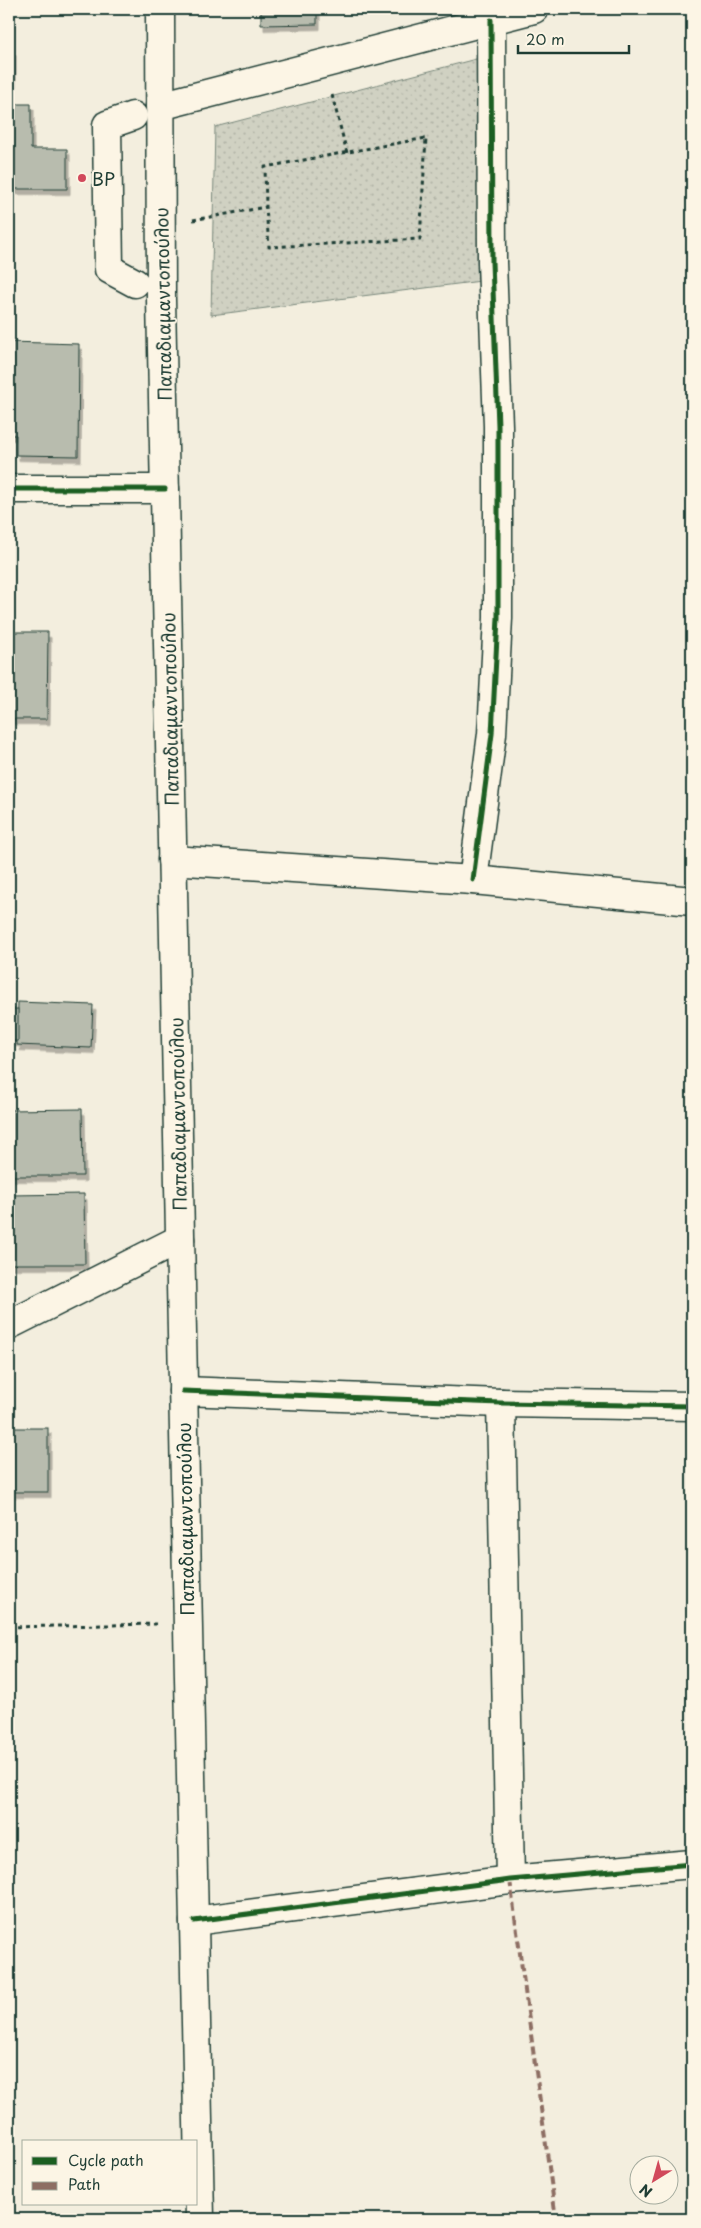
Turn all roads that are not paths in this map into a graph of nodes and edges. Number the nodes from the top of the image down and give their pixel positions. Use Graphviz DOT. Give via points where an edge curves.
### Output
graph roads {
  1 [pos="160,9"];
  2 [pos="534,9"];
  3 [pos="491,20"];
  4 [pos="160,106"];
  5 [pos="133,116"];
  6 [pos="135,284"];
  7 [pos="9,489"];
  8 [pos="164,489"];
  9 [pos="172,860"];
  10 [pos="473,880"];
  11 [pos="692,901"];
  12 [pos="180,1239"];
  13 [pos="9,1325"];
  14 [pos="183,1391"];
  15 [pos="501,1403"];
  16 [pos="692,1406"];
  17 [pos="692,1864"];
  18 [pos="510,1880"];
  19 [pos="194,1921"];
  20 [pos="200,2219"];
  1 -- 4 [label="street, Παπαδιαμαντοπούλου"];
  2 -- 3 [label="street"];
  3 -- 4 [label="street"];
  3 -- 10 [label="street" via="498,618 492,734"];
  4 -- 8 [label="street, Παπαδιαμαντοπούλου"];
  5 -- 6 [label="street" via="107,125 107,135 110,269"];
  7 -- 8 [label="street"];
  8 -- 9 [label="street, Παπαδιαμαντοπούλου"];
  9 -- 10 [label="street"];
  9 -- 12 [label="street, Παπαδιαμαντοπούλου"];
  10 -- 11 [label="street"];
  12 -- 13 [label="street"];
  12 -- 14 [label="street, Παπαδιαμαντοπούλου"];
  14 -- 15 [label="street"];
  14 -- 19 [label="street, Παπαδιαμαντοπούλου"];
  15 -- 16 [label="street"];
  15 -- 18 [label="street"];
  17 -- 18 [label="street"];
  18 -- 19 [label="street"];
  19 -- 20 [label="street, Παπαδιαμαντοπούλου"];
}
